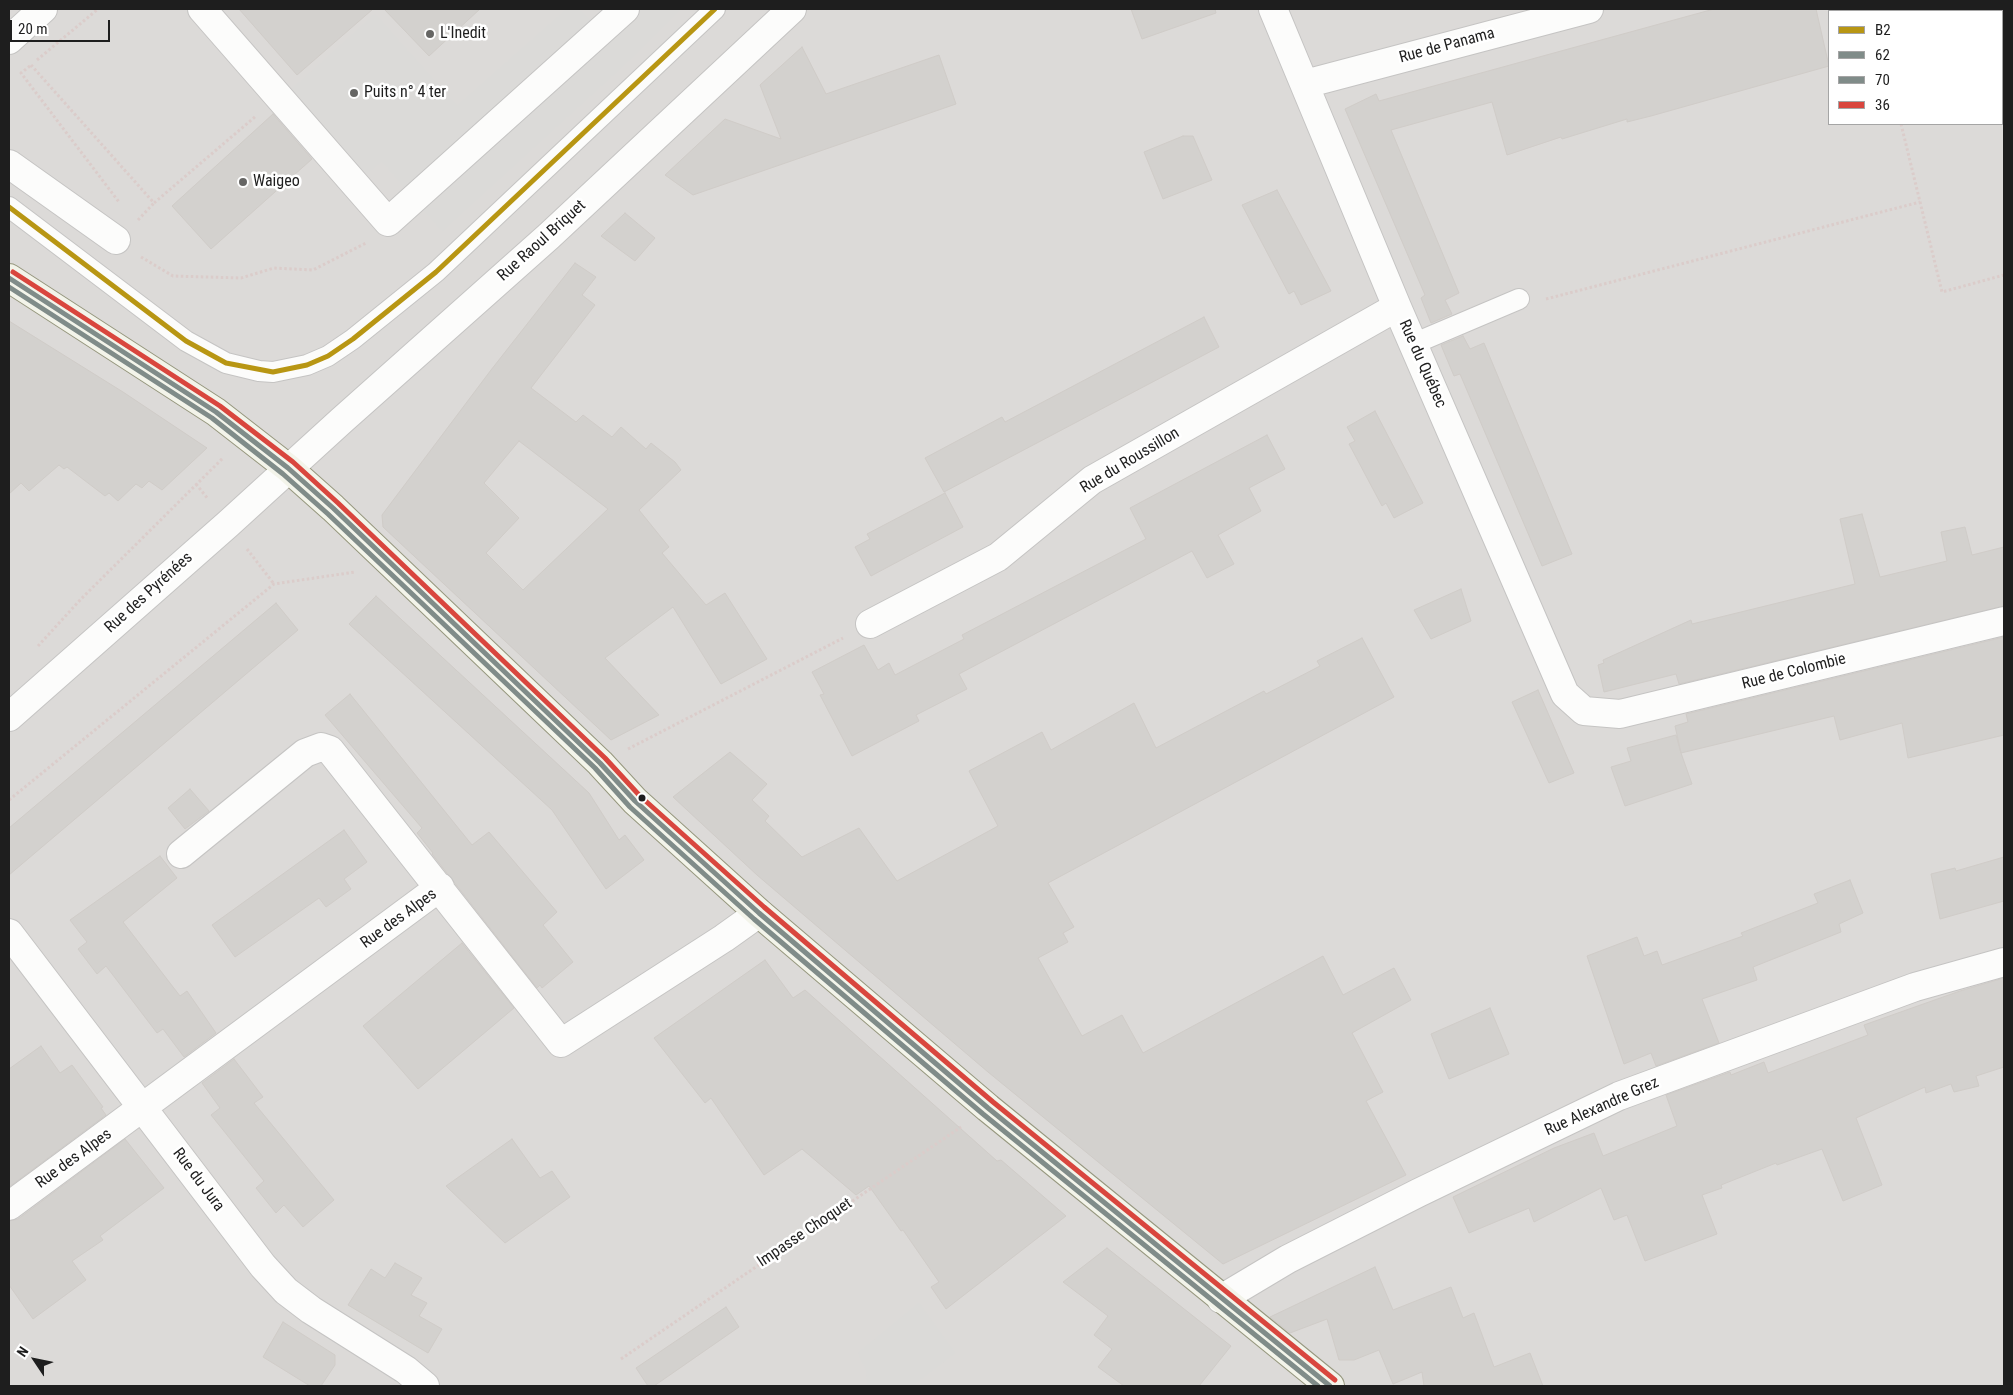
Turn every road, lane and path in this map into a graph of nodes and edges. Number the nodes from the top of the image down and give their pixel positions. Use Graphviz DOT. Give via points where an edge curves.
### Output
graph roads {
  1 [pos="43,9"];
  2 [pos="98,9"];
  3 [pos="202,9"];
  4 [pos="625,9"];
  5 [pos="715,9"];
  6 [pos="792,9"];
  7 [pos="1273,9"];
  8 [pos="1590,9"];
  9 [pos="9,40"];
  10 [pos="31,65"];
  11 [pos="1305,84"];
  12 [pos="279,96"];
  13 [pos="1901,125"];
  14 [pos="9,164"];
  15 [pos="1920,202"];
  16 [pos="154,203"];
  17 [pos="9,207"];
  18 [pos="388,222"];
  19 [pos="126,232"];
  20 [pos="2004,275"];
  21 [pos="9,278"];
  22 [pos="1519,299"];
  23 [pos="1397,307"];
  24 [pos="1413,344"];
  25 [pos="246,434"];
  26 [pos="288,468"];
  27 [pos="393,566"];
  28 [pos="2004,621"];
  29 [pos="870,624"];
  30 [pos="35,650"];
  31 [pos="1584,711"];
  32 [pos="9,717"];
  33 [pos="600,763"];
  34 [pos="9,800"];
  35 [pos="182,854"];
  36 [pos="440,887"];
  37 [pos="759,913"];
  38 [pos="9,933"];
  39 [pos="2004,962"];
  40 [pos="143,1108"];
  41 [pos="988,1108"];
  42 [pos="9,1206"];
  43 [pos="1221,1299"];
  44 [pos="621,1358"];
  45 [pos="425,1386"];
  46 [pos="1330,1386"];
  1 -- 9 [label="street"];
  2 -- 10 [label="path"];
  3 -- 12 [label="street"];
  4 -- 18 [label="street"];
  5 -- 17 [label="lane" via="436,272 353,339 307,365 273,372 226,363 186,341"];
  6 -- 26 [label="street, Rue Raoul Briquet" via="549,236"];
  7 -- 11 [label="street, Rue du Québec"];
  8 -- 11 [label="street, Rue de Panama"];
  10 -- 16 [label="path"];
  10 -- 19 [label="path" via="21,73"];
  11 -- 23 [label="street, Rue du Québec"];
  12 -- 16 [label="path"];
  12 -- 18 [label="street"];
  13 -- 15 [label="path"];
  14 -- 19 [label="street"];
  15 -- 20 [label="path" via="1942,292"];
  15 -- 22 [label="path" via="1551,299"];
  16 -- 19 [label="path"];
  18 -- 19 [label="path" via="363,246 313,270 274,268 241,278 173,276"];
  21 -- 25 [label="main road"];
  22 -- 24 [label="lane"];
  23 -- 24 [label="street, Rue du Québec"];
  23 -- 29 [label="street, Rue du Roussillon" via="1092,480 998,556"];
  24 -- 31 [label="street, Rue du Québec" via="1565,694"];
  25 -- 26 [label="main road"];
  25 -- 30 [label="path" via="81,599"];
  26 -- 27 [label="main road"];
  26 -- 32 [label="street, Rue des Pyrénées"];
  27 -- 33 [label="main road"];
  27 -- 34 [label="path" via="274,584"];
  28 -- 31 [label="street, Rue de Colombie" via="1620,714"];
  29 -- 33 [label="path"];
  33 -- 37 [label="main road" via="636,801"];
  35 -- 36 [label="street" via="305,753 321,747 337,756"];
  36 -- 37 [label="street, Rue des Alpes" via="561,1043"];
  36 -- 40 [label="street, Rue des Alpes"];
  37 -- 41 [label="main road"];
  38 -- 40 [label="street, Rue du Jura"];
  39 -- 43 [label="street, Rue Alexandre Grez" via="1915,987 1619,1096 1366,1219 1288,1259"];
  40 -- 42 [label="street, Rue des Alpes"];
  40 -- 45 [label="street, Rue du Jura" via="263,1266 286,1290"];
  41 -- 43 [label="main road"];
  41 -- 44 [label="path, Impasse Choquet"];
  43 -- 46 [label="main road"];
}
